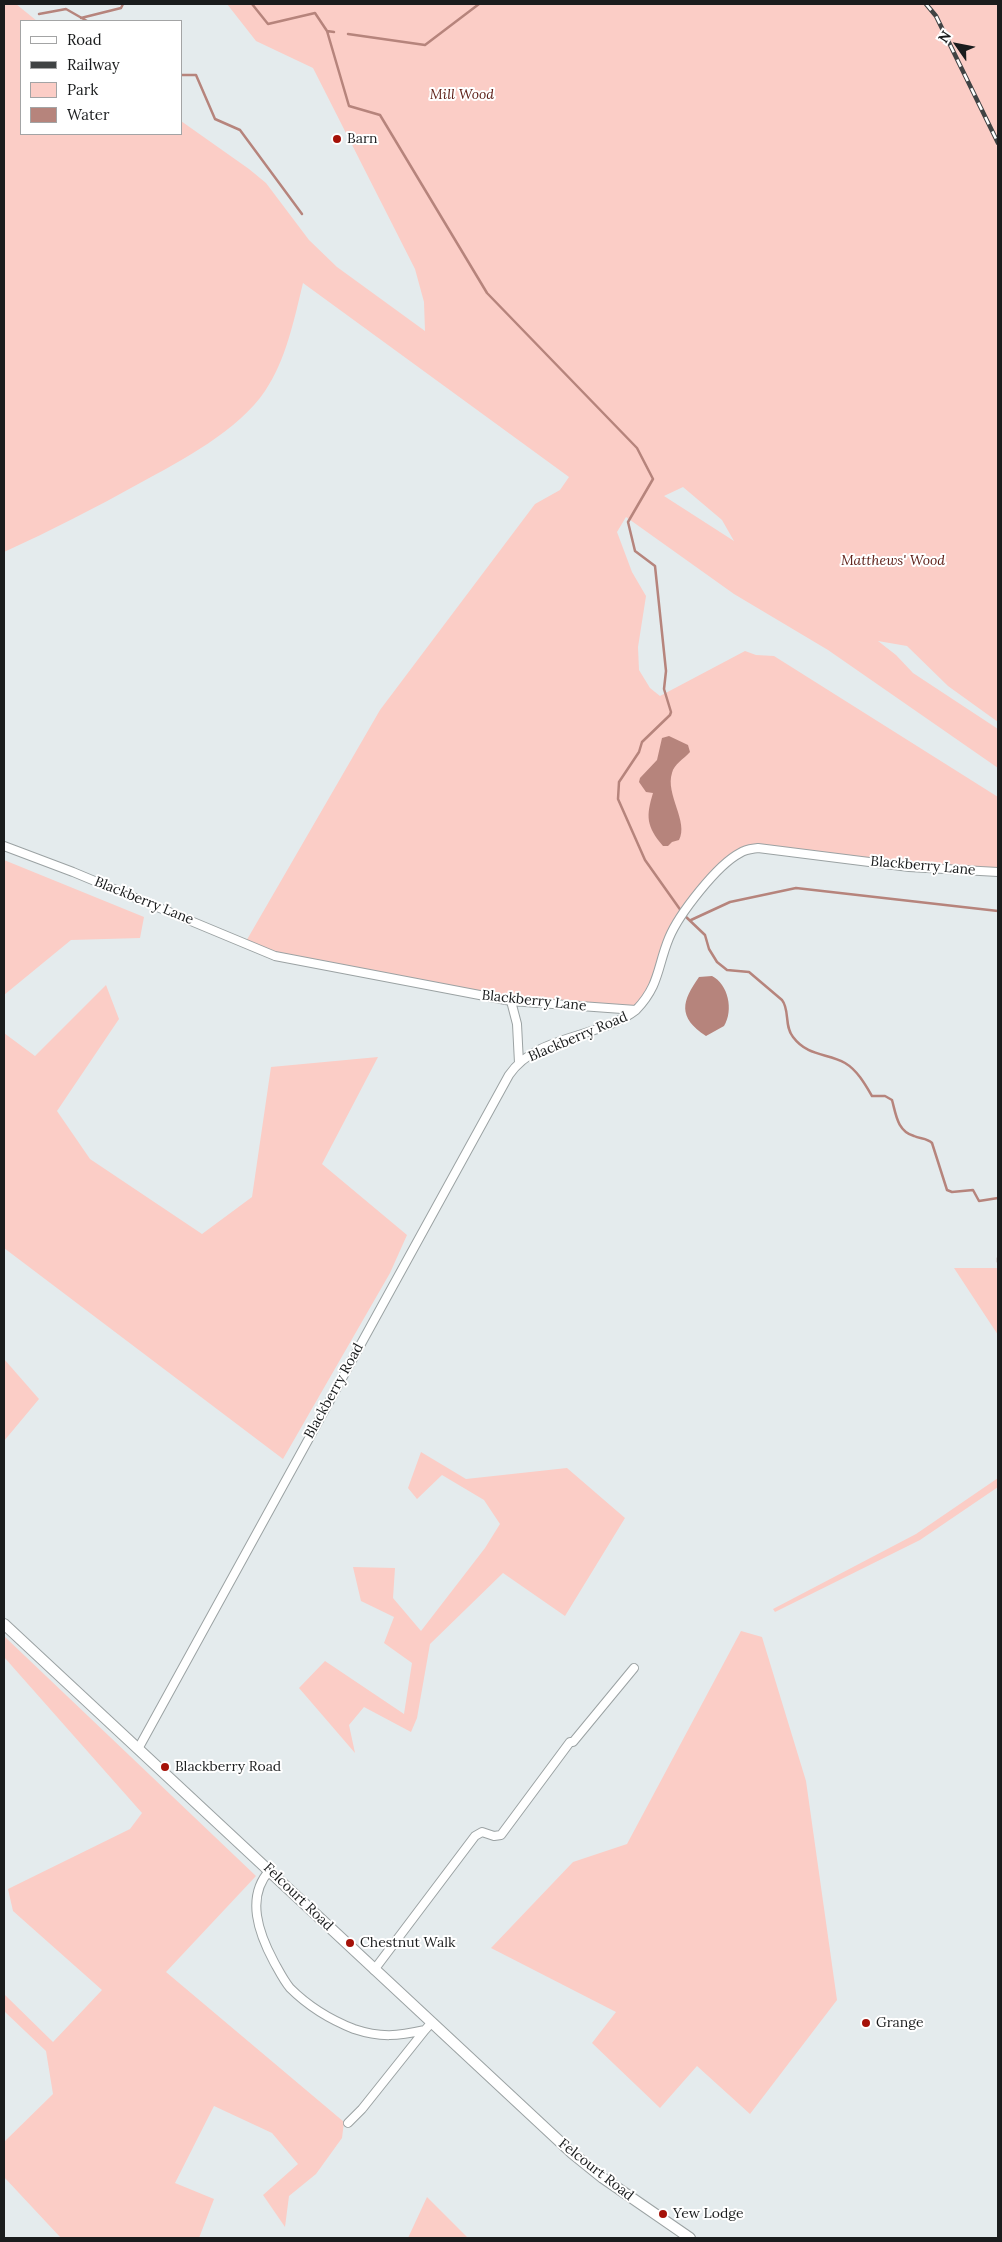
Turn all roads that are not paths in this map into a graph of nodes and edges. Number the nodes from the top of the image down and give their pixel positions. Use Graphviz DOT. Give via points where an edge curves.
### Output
graph roads {
  1 [pos="4,846"];
  2 [pos="998,872"];
  3 [pos="511,1001"];
  4 [pos="636,1010"];
  5 [pos="519,1063"];
  6 [pos="4,1624"];
  7 [pos="634,1668"];
  8 [pos="138,1749"];
  9 [pos="270,1870"];
  10 [pos="374,1970"];
  11 [pos="432,2022"];
  12 [pos="425,2030"];
  13 [pos="348,2123"];
  14 [pos="690,2238"];
  1 -- 3 [label="street, Blackberry Lane" via="275,956"];
  2 -- 4 [label="street, Blackberry Lane" via="909,867 758,848 742,851 696,896 681,916 669,939 653,990"];
  3 -- 4 [label="street, Blackberry Lane"];
  3 -- 5 [label="street, Blackberry Road" via="517,1024"];
  4 -- 5 [label="street, Blackberry Road" via="614,1024 548,1046"];
  5 -- 8 [label="street, Blackberry Road" via="506,1080"];
  6 -- 8 [label="street, Felcourt Road"];
  7 -- 10 [label="street" via="570,1742 500,1835 482,1832 475,1836"];
  8 -- 9 [label="street, Felcourt Road"];
  9 -- 10 [label="street, Felcourt Road"];
  9 -- 12 [label="street" via="258,1895 258,1926 263,1941 290,1987 325,2015 355,2029 395,2037"];
  10 -- 11 [label="street, Felcourt Road"];
  11 -- 12 [label="street"];
  11 -- 14 [label="street, Felcourt Road" via="572,2153"];
  12 -- 13 [label="street"];
}
